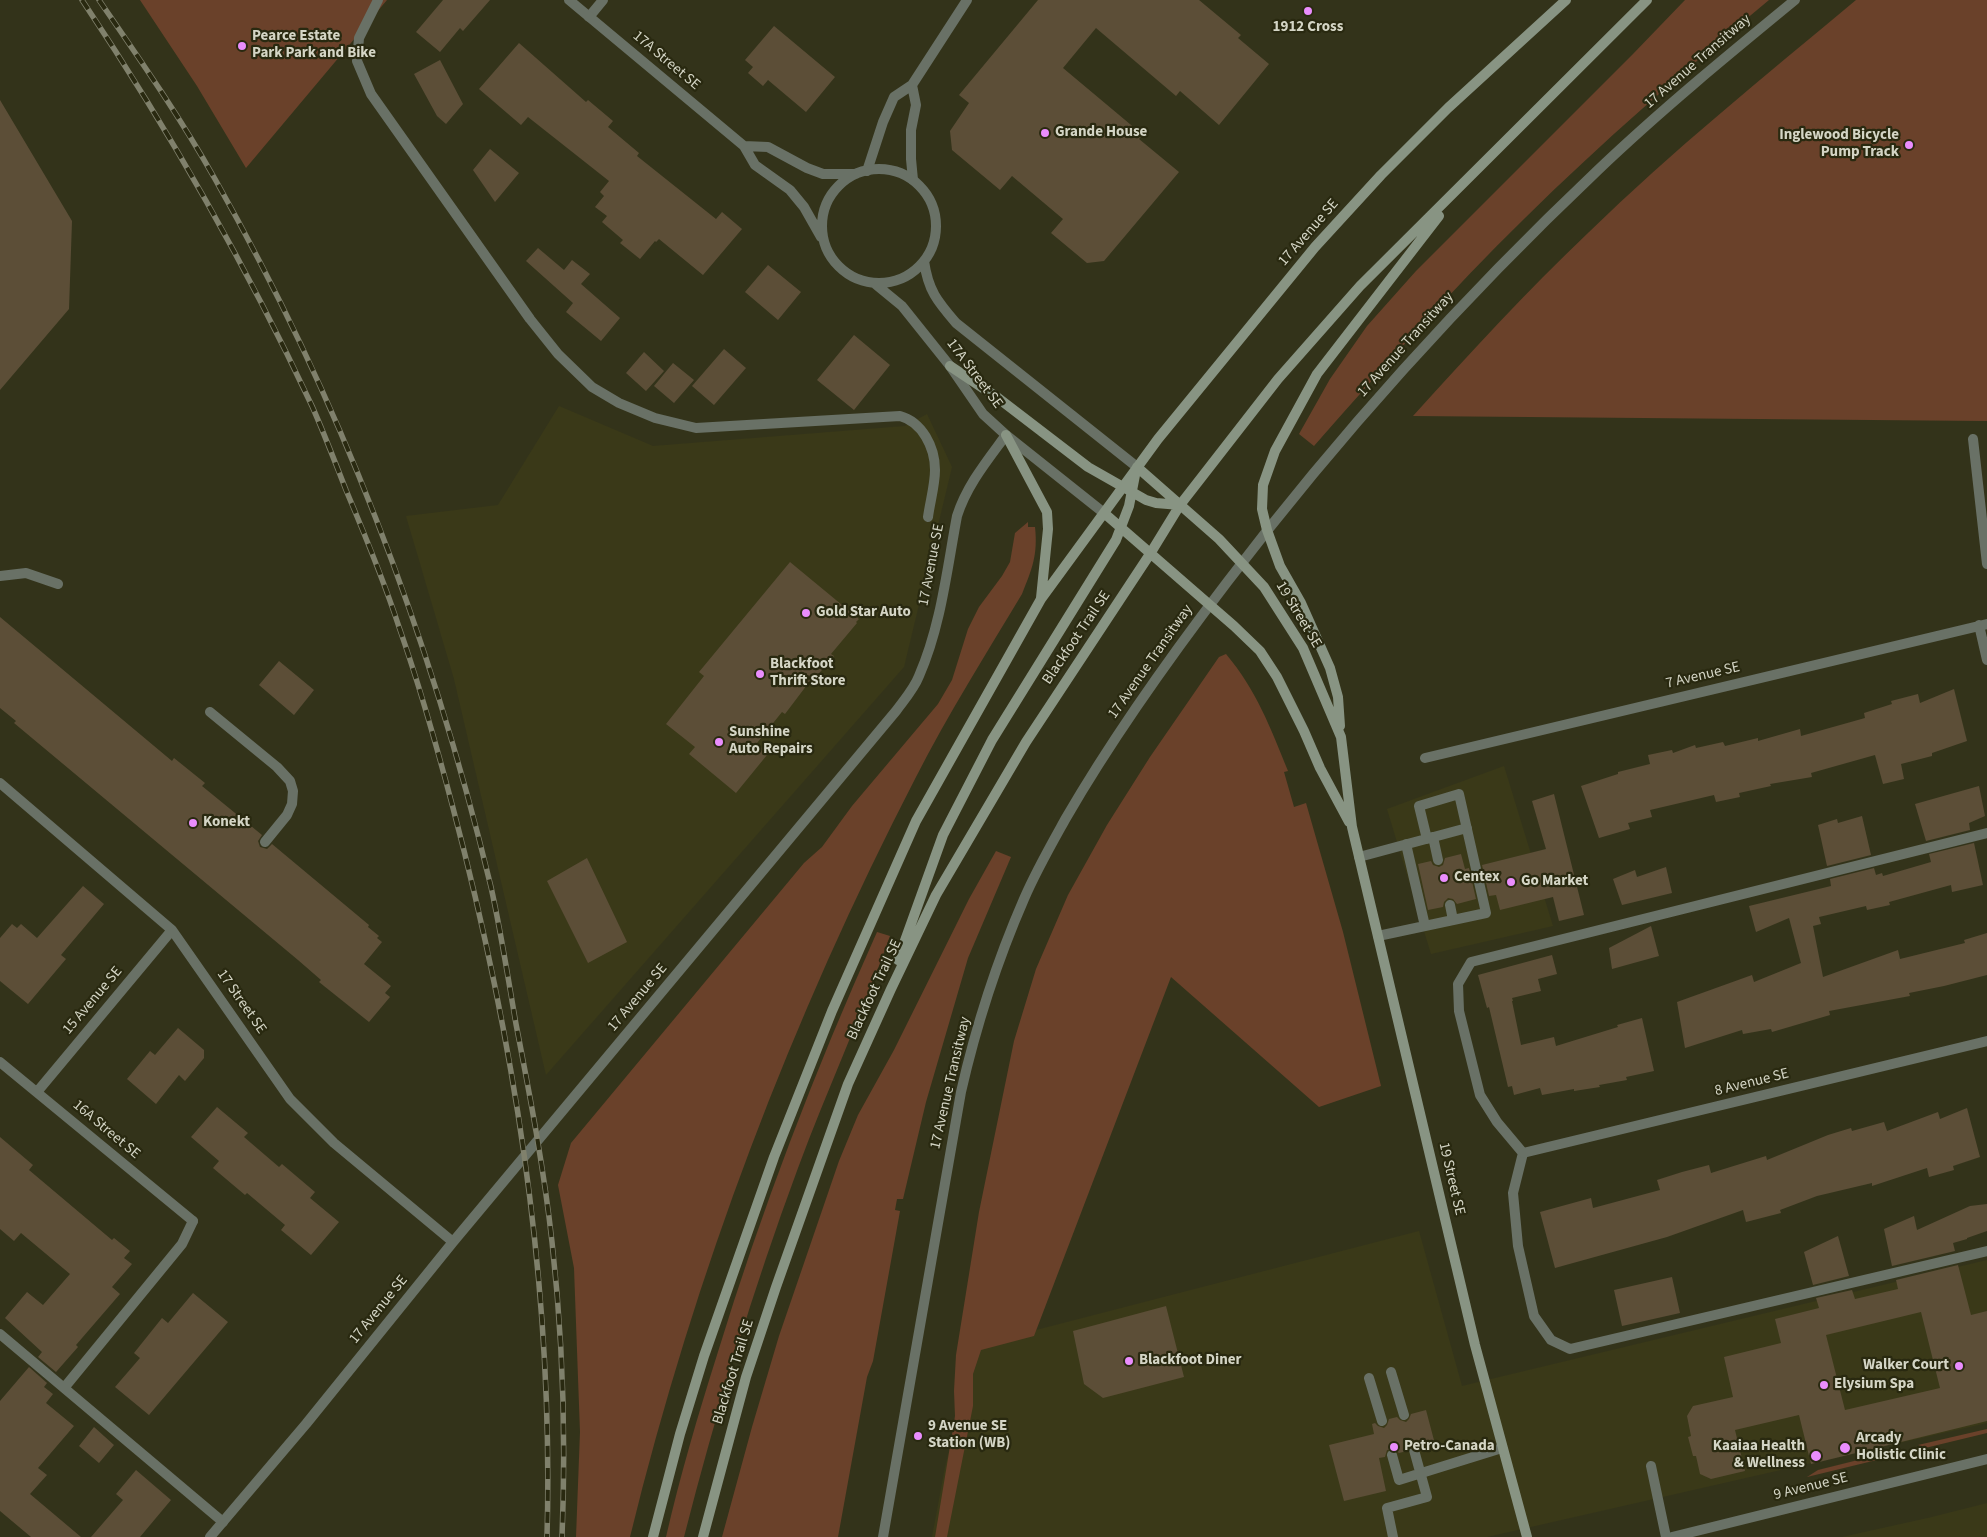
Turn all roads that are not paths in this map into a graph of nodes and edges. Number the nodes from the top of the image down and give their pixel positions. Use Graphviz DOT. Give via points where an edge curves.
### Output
graph roads {
  1 [pos="378,0"];
  2 [pos="570,0"];
  3 [pos="603,0"];
  4 [pos="967,0"];
  5 [pos="1566,0"];
  6 [pos="1647,0"];
  7 [pos="1794,0"];
  8 [pos="590,17"];
  9 [pos="912,84"];
  10 [pos="744,146"];
  11 [pos="862,172"];
  12 [pos="1470,178"];
  13 [pos="913,180"];
  14 [pos="824,242"];
  15 [pos="924,261"];
  16 [pos="874,283"];
  17 [pos="950,366"];
  18 [pos="1006,435"];
  19 [pos="1973,439"];
  20 [pos="1137,467"];
  21 [pos="1127,490"];
  22 [pos="1180,505"];
  23 [pos="1104,513"];
  24 [pos="928,517"];
  25 [pos="1121,528"];
  26 [pos="1267,530"];
  27 [pos="1150,554"];
  28 [pos="1243,562"];
  29 [pos="1987,564"];
  30 [pos="0,576"];
  31 [pos="58,584"];
  32 [pos="1041,600"];
  33 [pos="1210,605"];
  34 [pos="1983,624"];
  35 [pos="1987,660"];
  36 [pos="210,712"];
  37 [pos="1341,737"];
  38 [pos="1425,758"];
  39 [pos="0,783"];
  40 [pos="1352,826"];
  41 [pos="1467,828"];
  42 [pos="1987,833"];
  43 [pos="1430,838"];
  44 [pos="265,842"];
  45 [pos="1406,844"];
  46 [pos="1359,857"];
  47 [pos="1438,860"];
  48 [pos="1450,905"];
  49 [pos="1453,920"];
  50 [pos="1425,926"];
  51 [pos="172,930"];
  52 [pos="1378,936"];
  53 [pos="879,1014"];
  54 [pos="1987,1041"];
  55 [pos="0,1062"];
  56 [pos="37,1092"];
  57 [pos="1523,1154"];
  58 [pos="453,1242"];
  59 [pos="1987,1251"];
  60 [pos="0,1334"];
  61 [pos="1392,1372"];
  62 [pos="1369,1378"];
  63 [pos="64,1388"];
  64 [pos="1404,1415"];
  65 [pos="1382,1421"];
  66 [pos="1502,1448"];
  67 [pos="1414,1450"];
  68 [pos="1392,1455"];
  69 [pos="1987,1458"];
  70 [pos="1651,1466"];
  71 [pos="1421,1473"];
  72 [pos="223,1522"];
  73 [pos="210,1537"];
  74 [pos="653,1537"];
  75 [pos="703,1537"];
  76 [pos="882,1537"];
  77 [pos="1393,1537"];
  78 [pos="1526,1537"];
  79 [pos="1666,1537"];
  80 [pos="1672,1537"];
  1 -- 24 [label="street" via="359,38 357,61 371,94 530,319 558,354 592,387 619,404 655,418 696,428 910,418 931,446 935,470"];
  2 -- 8 [label="street, 17A Street SE"];
  3 -- 8 [label="street"];
  4 -- 9 [label="street"];
  5 -- 20 [label="main road, 17 Avenue SE" via="1448,108 1381,175 1315,247"];
  6 -- 12 [label="main road"];
  7 -- 26 [label="street, 17 Avenue Transitway" via="1601,167 1471,295 1316,469"];
  8 -- 10 [label="street, 17A Street SE"];
  9 -- 11 [label="street" via="894,96"];
  9 -- 13 [label="street" via="916,104 911,130"];
  10 -- 11 [label="street" via="768,147 823,174"];
  10 -- 14 [label="street, 17A Street SE" via="755,165 790,190"];
  11 -- 13 [label="street" via="883,169"];
  11 -- 14 [label="street" via="845,181 828,202 823,215"];
  12 -- 22 [label="main road" via="1353,294 1278,379"];
  12 -- 26 [label="main road" via="1317,374 1268,465 1262,509"];
  13 -- 15 [label="street" via="932,204 936,218 936,234"];
  14 -- 16 [label="street" via="837,265 860,280"];
  15 -- 16 [label="street" via="906,276"];
  15 -- 20 [label="street, 17A Street SE" via="927,282 956,323"];
  16 -- 17 [label="street, 17A Street SE" via="902,306"];
  17 -- 18 [label="street, 17A Street SE" via="983,414"];
  17 -- 21 [label="main road" via="998,398 1088,467"];
  18 -- 23 [label="street, 17A Street SE"];
  18 -- 32 [label="main road" via="1047,512"];
  18 -- 58 [label="street, 17 Avenue SE" via="962,499 926,659 919,678 896,712"];
  19 -- 29 [label="street"];
  20 -- 21 [label="main road, 17 Avenue SE"];
  20 -- 22 [label="main road, 19 Street SE"];
  21 -- 22 [label="main road" via="1156,503"];
  21 -- 23 [label="main road, 17 Avenue SE"];
  21 -- 25 [label="main road" via="1129,506"];
  22 -- 27 [label="main road, Blackfoot Trail SE"];
  22 -- 28 [label="main road, 19 Street SE"];
  23 -- 25 [label="main road, 19 Street SE"];
  23 -- 32 [label="main road, Blackfoot Trail SE"];
  25 -- 27 [label="main road, 19 Street SE"];
  25 -- 53 [label="main road" via="992,740 943,835"];
  26 -- 28 [label="street, 17 Avenue Transitway"];
  26 -- 37 [label="main road" via="1280,566 1301,603 1330,668 1338,697"];
  27 -- 33 [label="main road, 19 Street SE"];
  27 -- 53 [label="main road, Blackfoot Trail SE" via="1016,759 936,895"];
  28 -- 33 [label="street, 17 Avenue Transitway"];
  28 -- 37 [label="main road, 19 Street SE" via="1273,599 1303,648"];
  30 -- 31 [label="street" via="26,573"];
  32 -- 74 [label="main road, Blackfoot Trail SE" via="916,820 832,1011 774,1157 704,1356"];
  33 -- 40 [label="main road, 19 Street SE" via="1260,651 1277,677 1320,768"];
  33 -- 76 [label="street, 17 Avenue Transitway" via="1162,669 1085,786 1024,897 995,973 970,1049 961,1092"];
  34 -- 35 [label="street"];
  34 -- 38 [label="street, 7 Avenue SE"];
  36 -- 44 [label="street" via="290,781 292,804"];
  37 -- 40 [label="main road, 19 Street SE"];
  39 -- 51 [label="street, 17 Street SE"];
  40 -- 46 [label="main road, 19 Street SE"];
  41 -- 43 [label="street"];
  41 -- 43 [label="street" via="1459,794 1419,806"];
  41 -- 49 [label="street" via="1486,913"];
  42 -- 57 [label="street" via="1472,962 1458,984 1459,1011 1480,1095"];
  43 -- 45 [label="street"];
  43 -- 47 [label="street"];
  45 -- 46 [label="street"];
  45 -- 50 [label="street"];
  46 -- 52 [label="main road, 19 Street SE"];
  48 -- 49 [label="street"];
  49 -- 50 [label="street"];
  50 -- 52 [label="street"];
  51 -- 56 [label="street, 15 Avenue SE"];
  51 -- 58 [label="street, 17 Street SE" via="290,1099 334,1143"];
  52 -- 66 [label="main road, 19 Street SE"];
  53 -- 75 [label="main road, Blackfoot Trail SE" via="848,1084 776,1287 746,1377"];
  54 -- 57 [label="street, 8 Avenue SE"];
  55 -- 56 [label="street, 16A Street SE"];
  56 -- 63 [label="street, 16A Street SE" via="192,1221 182,1244"];
  57 -- 59 [label="street" via="1513,1193 1518,1246 1534,1316 1551,1340 1570,1349"];
  58 -- 72 [label="street, 17 Avenue SE"];
  60 -- 63 [label="street"];
  61 -- 64 [label="street"];
  62 -- 65 [label="street"];
  63 -- 72 [label="street"];
  66 -- 71 [label="street"];
  66 -- 78 [label="main road, 19 Street SE"];
  67 -- 71 [label="street"];
  68 -- 71 [label="street" via="1399,1480"];
  69 -- 80 [label="street, 9 Avenue SE"];
  70 -- 79 [label="street"];
  71 -- 77 [label="street" via="1427,1497 1387,1508"];
  72 -- 73 [label="street, 17 Avenue SE"];
}
